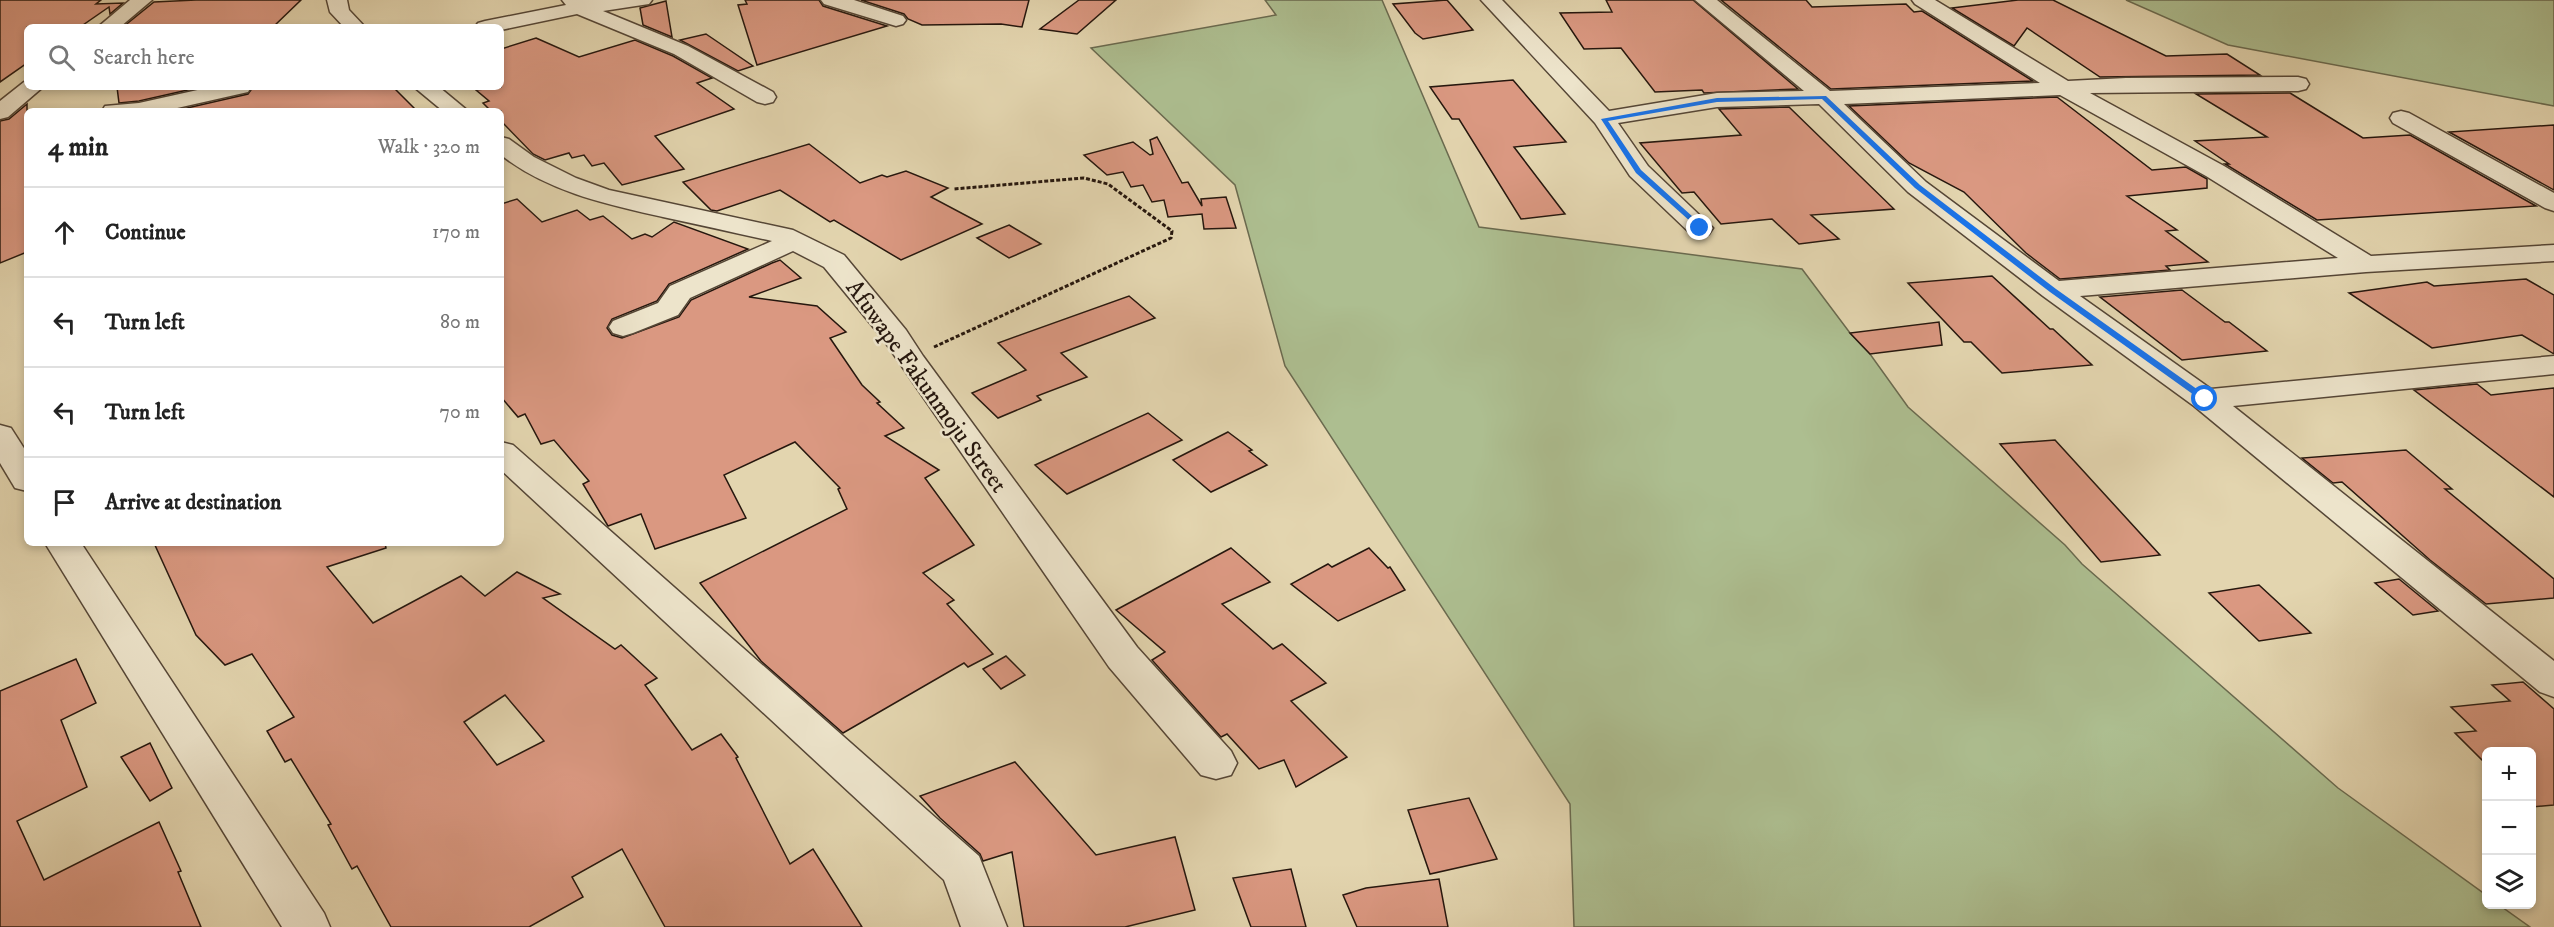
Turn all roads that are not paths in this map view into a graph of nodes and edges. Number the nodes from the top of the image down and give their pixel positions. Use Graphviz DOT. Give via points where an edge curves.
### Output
graph roads {
  1 [pos="142,0"];
  2 [pos="337,0"];
  3 [pos="642,0"];
  4 [pos="831,0"];
  5 [pos="1491,0"];
  6 [pos="1705,0"];
  7 [pos="1922,0"];
  8 [pos="575,4"];
  9 [pos="896,20"];
  10 [pos="112,24"];
  11 [pos="352,24"];
  12 [pos="497,24"];
  13 [pos="2298,84"];
  14 [pos="2065,88"];
  15 [pos="28,90"];
  16 [pos="227,90"];
  17 [pos="429,90"];
  18 [pos="765,97"];
  19 [pos="1824,97"];
  20 [pos="149,108"];
  21 [pos="453,108"];
  22 [pos="0,114"];
  23 [pos="24,114"];
  24 [pos="2402,118"];
  25 [pos="1604,119"];
  26 [pos="504,146"];
  27 [pos="2554,202"];
  28 [pos="1700,228"];
  29 [pos="794,242"];
  30 [pos="2554,252"];
  31 [pos="2366,264"];
  32 [pos="2053,291"];
  33 [pos="623,327"];
  34 [pos="2554,365"];
  35 [pos="2205,399"];
  36 [pos="0,435"];
  37 [pos="504,455"];
  38 [pos="24,476"];
  39 [pos="65,546"];
  40 [pos="2546,667"];
  41 [pos="1216,763"];
  42 [pos="307,927"];
  43 [pos="984,927"];
  1 -- 10 [label="street"];
  2 -- 11 [label="street" via="340,12"];
  3 -- 8 [label="street"];
  4 -- 9 [label="street"];
  5 -- 25 [label="street"];
  6 -- 19 [label="street"];
  7 -- 14 [label="street"];
  8 -- 12 [label="street"];
  8 -- 18 [label="street" via="681,50"];
  13 -- 14 [label="street"];
  14 -- 19 [label="street"];
  14 -- 31 [label="street" via="2215,171"];
  15 -- 22 [label="street"];
  16 -- 20 [label="street"];
  17 -- 21 [label="street"];
  19 -- 25 [label="street" via="1717,100"];
  19 -- 32 [label="street" via="1917,187"];
  22 -- 23 [label="street"];
  24 -- 27 [label="street"];
  25 -- 28 [label="street" via="1639,171"];
  26 -- 29 [label="street, Afuwape Fakunmoju Street" via="525,162 602,196 718,220"];
  29 -- 33 [label="street" via="680,292 668,309"];
  29 -- 41 [label="street, Afuwape Fakunmoju Street" via="834,261 896,336 1123,657"];
  30 -- 31 [label="street"];
  31 -- 32 [label="street"];
  32 -- 35 [label="street"];
  34 -- 35 [label="street"];
  35 -- 40 [label="street"];
  36 -- 38 [label="street"];
  37 -- 43 [label="street" via="963,869"];
  39 -- 42 [label="street"];
}
